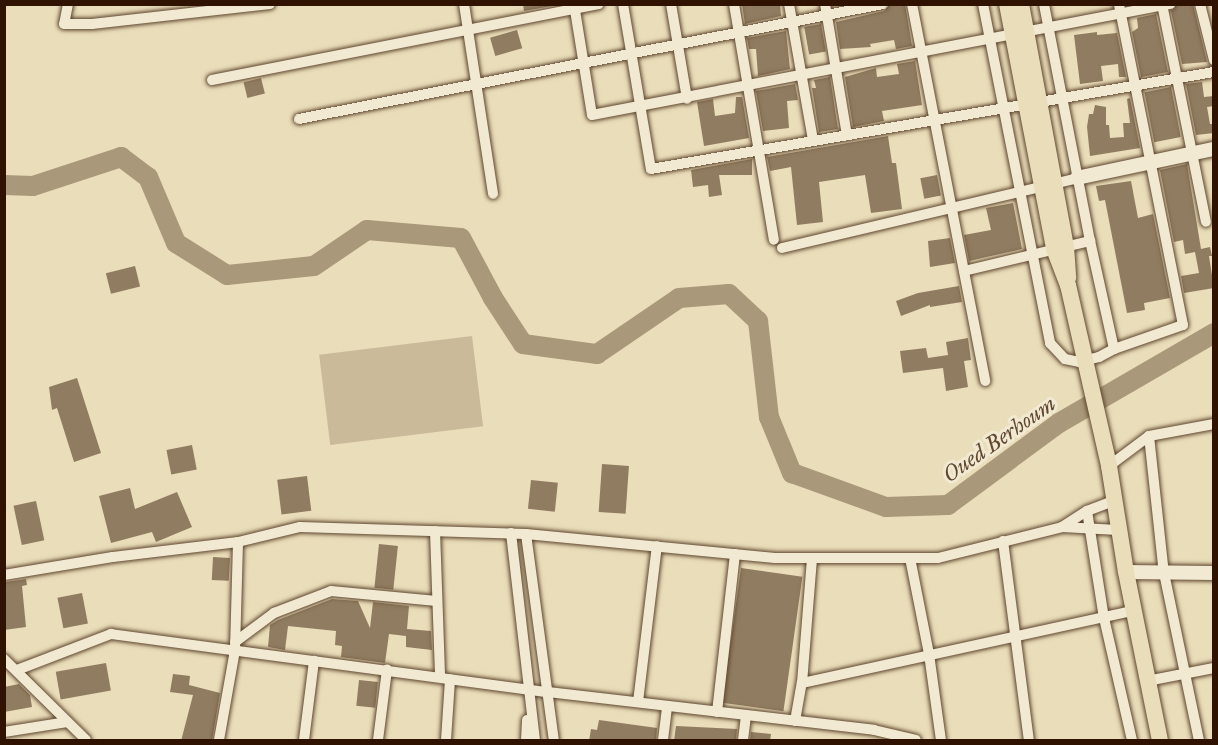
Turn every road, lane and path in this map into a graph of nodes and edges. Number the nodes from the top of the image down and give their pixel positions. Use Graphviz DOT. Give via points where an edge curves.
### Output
graph roads {
  1 [pos="68,4"];
  2 [pos="270,4"];
  3 [pos="464,4"];
  4 [pos="599,4"];
  5 [pos="623,4"];
  6 [pos="671,4"];
  7 [pos="734,4"];
  8 [pos="789,4"];
  9 [pos="883,4"];
  10 [pos="912,4"];
  11 [pos="983,4"];
  12 [pos="1007,4"];
  13 [pos="1021,4"];
  14 [pos="1044,4"];
  15 [pos="1200,4"];
  16 [pos="1165,5"];
  17 [pos="575,7"];
  18 [pos="1120,9"];
  19 [pos="826,10"];
  20 [pos="792,22"];
  21 [pos="1048,28"];
  22 [pos="468,30"];
  23 [pos="739,33"];
  24 [pos="1019,34"];
  25 [pos="990,40"];
  26 [pos="678,45"];
  27 [pos="922,53"];
  28 [pos="631,54"];
  29 [pos="1214,60"];
  30 [pos="584,62"];
  31 [pos="836,70"];
  32 [pos="1214,72"];
  33 [pos="802,76"];
  34 [pos="1177,78"];
  35 [pos="212,80"];
  36 [pos="476,84"];
  37 [pos="1135,85"];
  38 [pos="749,87"];
  39 [pos="1062,98"];
  40 [pos="687,99"];
  41 [pos="1033,102"];
  42 [pos="1004,107"];
  43 [pos="639,108"];
  44 [pos="299,118"];
  45 [pos="934,120"];
  46 [pos="847,135"];
  47 [pos="813,140"];
  48 [pos="760,149"];
  49 [pos="1214,149"];
  50 [pos="1192,154"];
  51 [pos="1150,161"];
  52 [pos="1077,177"];
  53 [pos="1049,184"];
  54 [pos="1019,192"];
  55 [pos="493,194"];
  56 [pos="951,207"];
  57 [pos="1206,222"];
  58 [pos="774,240"];
  59 [pos="1089,241"];
  60 [pos="782,248"];
  61 [pos="1060,248"];
  62 [pos="1032,255"];
  63 [pos="964,271"];
  64 [pos="1114,349"];
  65 [pos="1086,361"];
  66 [pos="985,381"];
  67 [pos="1214,424"];
  68 [pos="1149,436"];
  69 [pos="1109,466"];
  70 [pos="1113,501"];
  71 [pos="1087,511"];
  72 [pos="1062,527"];
  73 [pos="1090,530"];
  74 [pos="1118,530"];
  75 [pos="435,531"];
  76 [pos="511,533"];
  77 [pos="526,534"];
  78 [pos="1003,541"];
  79 [pos="238,542"];
  80 [pos="657,546"];
  81 [pos="735,554"];
  82 [pos="812,558"];
  83 [pos="909,558"];
  84 [pos="1125,572"];
  85 [pos="1164,573"];
  86 [pos="1214,573"];
  87 [pos="4,575"];
  88 [pos="437,601"];
  89 [pos="1133,611"];
  90 [pos="1104,618"];
  91 [pos="1015,638"];
  92 [pos="235,646"];
  93 [pos="929,654"];
  94 [pos="4,659"];
  95 [pos="314,661"];
  96 [pos="1214,668"];
  97 [pos="17,670"];
  98 [pos="387,670"];
  99 [pos="1185,675"];
  100 [pos="445,678"];
  101 [pos="1147,681"];
  102 [pos="802,683"];
  103 [pos="528,689"];
  104 [pos="549,692"];
  105 [pos="638,702"];
  106 [pos="667,706"];
  107 [pos="717,712"];
  108 [pos="746,715"];
  109 [pos="795,721"];
  110 [pos="67,722"];
  111 [pos="4,732"];
  112 [pos="874,736"];
  113 [pos="86,741"];
  114 [pos="219,741"];
  115 [pos="304,741"];
  116 [pos="378,741"];
  117 [pos="446,741"];
  118 [pos="526,741"];
  119 [pos="535,741"];
  120 [pos="554,741"];
  121 [pos="663,741"];
  122 [pos="743,741"];
  123 [pos="916,741"];
  124 [pos="941,741"];
  125 [pos="1029,741"];
  126 [pos="1132,741"];
  127 [pos="1160,741"];
  128 [pos="1199,741"];
  1 -- 2 [label="street" via="64,24"];
  3 -- 22 [label="street"];
  4 -- 17 [label="street"];
  5 -- 28 [label="street"];
  6 -- 26 [label="street"];
  7 -- 23 [label="street"];
  8 -- 20 [label="street"];
  9 -- 19 [label="street"];
  10 -- 27 [label="street"];
  11 -- 25 [label="street"];
  12 -- 24 [label="main road"];
  13 -- 24 [label="main road"];
  14 -- 21 [label="street"];
  15 -- 29 [label="street"];
  16 -- 18 [label="street"];
  16 -- 34 [label="street"];
  17 -- 22 [label="street"];
  17 -- 30 [label="street"];
  18 -- 21 [label="street"];
  18 -- 37 [label="street"];
  19 -- 20 [label="street"];
  19 -- 31 [label="street"];
  20 -- 23 [label="street"];
  20 -- 33 [label="street"];
  21 -- 24 [label="street"];
  21 -- 39 [label="street"];
  22 -- 35 [label="street"];
  22 -- 36 [label="street"];
  23 -- 26 [label="street"];
  23 -- 38 [label="street"];
  24 -- 25 [label="street"];
  24 -- 41 [label="main road"];
  25 -- 27 [label="street"];
  25 -- 42 [label="street"];
  26 -- 28 [label="street"];
  26 -- 40 [label="street"];
  27 -- 31 [label="street"];
  27 -- 45 [label="street"];
  28 -- 30 [label="street"];
  28 -- 43 [label="street"];
  30 -- 36 [label="street"];
  30 -- 43 [label="street" via="592,115"];
  31 -- 33 [label="street"];
  31 -- 46 [label="street"];
  32 -- 34 [label="street"];
  33 -- 38 [label="street"];
  33 -- 47 [label="street"];
  34 -- 37 [label="street"];
  34 -- 50 [label="street"];
  36 -- 44 [label="street"];
  36 -- 55 [label="street"];
  37 -- 39 [label="street"];
  37 -- 51 [label="street"];
  38 -- 40 [label="street"];
  38 -- 48 [label="street"];
  39 -- 41 [label="street"];
  39 -- 52 [label="street"];
  40 -- 43 [label="street"];
  41 -- 42 [label="street"];
  41 -- 53 [label="main road"];
  42 -- 45 [label="street"];
  42 -- 54 [label="street"];
  43 -- 48 [label="street" via="651,169"];
  45 -- 46 [label="street"];
  45 -- 56 [label="street"];
  46 -- 47 [label="street"];
  47 -- 48 [label="street"];
  48 -- 58 [label="street"];
  49 -- 50 [label="street"];
  50 -- 51 [label="street"];
  50 -- 57 [label="street"];
  51 -- 52 [label="street"];
  51 -- 64 [label="street" via="1184,325"];
  52 -- 53 [label="street"];
  52 -- 59 [label="street"];
  53 -- 54 [label="street"];
  53 -- 61 [label="main road"];
  54 -- 56 [label="street"];
  54 -- 62 [label="street"];
  56 -- 60 [label="street"];
  56 -- 63 [label="street"];
  59 -- 61 [label="street"];
  59 -- 64 [label="street"];
  61 -- 62 [label="street"];
  61 -- 65 [label="main road"];
  62 -- 63 [label="street"];
  62 -- 65 [label="street" via="1050,342 1065,358"];
  63 -- 66 [label="street"];
  64 -- 65 [label="street"];
  65 -- 69 [label="main road"];
  67 -- 68 [label="street"];
  68 -- 69 [label="street"];
  68 -- 85 [label="street"];
  69 -- 70 [label="main road"];
  70 -- 71 [label="street"];
  70 -- 74 [label="main road"];
  71 -- 72 [label="street"];
  71 -- 73 [label="street"];
  72 -- 73 [label="street"];
  72 -- 78 [label="street"];
  73 -- 74 [label="street"];
  73 -- 90 [label="street"];
  74 -- 84 [label="main road"];
  75 -- 76 [label="street"];
  75 -- 79 [label="street" via="300,527"];
  75 -- 88 [label="street"];
  76 -- 77 [label="street"];
  76 -- 103 [label="street"];
  77 -- 80 [label="street"];
  77 -- 104 [label="street"];
  78 -- 83 [label="street" via="938,558"];
  78 -- 91 [label="street"];
  79 -- 87 [label="street" via="113,556"];
  79 -- 92 [label="street"];
  80 -- 81 [label="street"];
  80 -- 105 [label="street"];
  81 -- 82 [label="street"];
  81 -- 107 [label="street"];
  82 -- 83 [label="street"];
  82 -- 102 [label="street"];
  83 -- 93 [label="street"];
  84 -- 85 [label="street"];
  84 -- 89 [label="main road"];
  85 -- 86 [label="street"];
  85 -- 99 [label="street"];
  88 -- 92 [label="street" via="331,591 274,613"];
  88 -- 100 [label="street"];
  89 -- 90 [label="street"];
  89 -- 101 [label="main road"];
  90 -- 91 [label="street"];
  90 -- 126 [label="street"];
  91 -- 93 [label="street"];
  91 -- 125 [label="street"];
  92 -- 95 [label="street"];
  92 -- 97 [label="street" via="111,634"];
  92 -- 114 [label="street"];
  93 -- 102 [label="street"];
  93 -- 124 [label="street"];
  94 -- 97 [label="street"];
  95 -- 98 [label="street"];
  95 -- 115 [label="street"];
  96 -- 99 [label="street"];
  97 -- 110 [label="street"];
  98 -- 100 [label="street"];
  98 -- 116 [label="street"];
  99 -- 101 [label="street"];
  99 -- 128 [label="street"];
  100 -- 103 [label="street"];
  100 -- 117 [label="street"];
  101 -- 127 [label="main road"];
  102 -- 109 [label="street"];
  103 -- 104 [label="street"];
  103 -- 118 [label="street"];
  103 -- 119 [label="street"];
  104 -- 105 [label="street"];
  104 -- 120 [label="street"];
  105 -- 106 [label="street"];
  106 -- 107 [label="street"];
  106 -- 121 [label="street"];
  107 -- 108 [label="street"];
  108 -- 109 [label="street"];
  108 -- 122 [label="street"];
  109 -- 112 [label="street"];
  110 -- 111 [label="street"];
  110 -- 113 [label="street"];
  112 -- 123 [label="street"];
}
